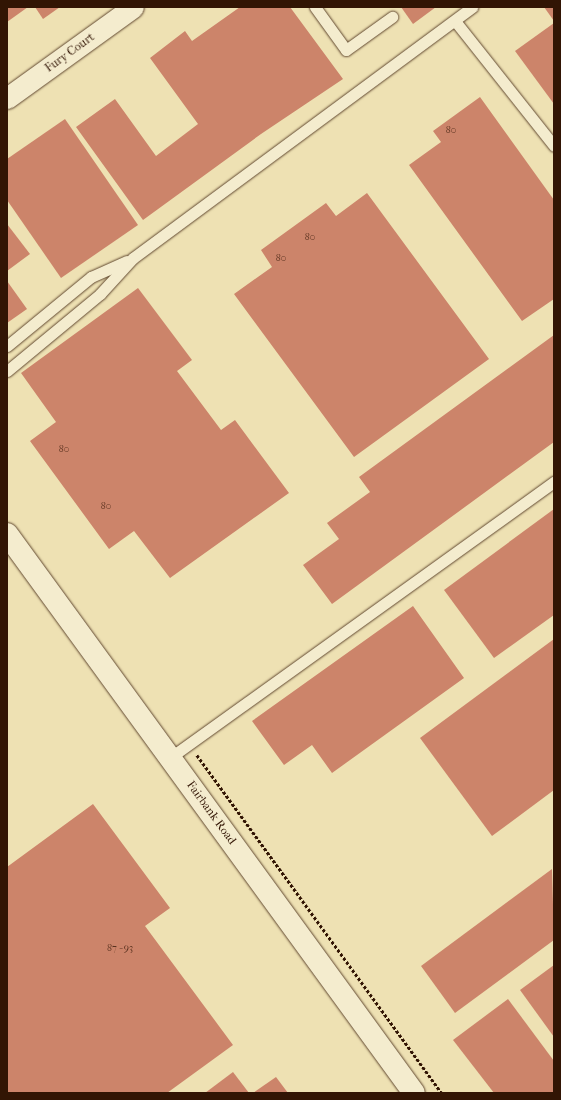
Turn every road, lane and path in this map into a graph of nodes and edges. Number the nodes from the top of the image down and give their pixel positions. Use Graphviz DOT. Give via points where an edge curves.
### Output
graph roads {
  1 [pos="133,7"];
  2 [pos="315,7"];
  3 [pos="472,7"];
  4 [pos="392,17"];
  5 [pos="455,21"];
  6 [pos="7,98"];
  7 [pos="554,146"];
  8 [pos="133,258"];
  9 [pos="7,346"];
  10 [pos="7,371"];
  11 [pos="554,482"];
  12 [pos="7,534"];
  13 [pos="189,744"];
  14 [pos="171,757"];
  15 [pos="414,1093"];
  16 [pos="442,1093"];
  1 -- 6 [label="street, Fury Court"];
  2 -- 4 [label="lane" via="346,50"];
  3 -- 5 [label="lane"];
  5 -- 7 [label="lane"];
  5 -- 8 [label="lane"];
  8 -- 9 [label="lane" via="91,277"];
  8 -- 10 [label="lane" via="100,294"];
  11 -- 13 [label="lane"];
  12 -- 14 [label="main road, Fairbank Road"];
  13 -- 14 [label="lane"];
  13 -- 16 [label="path"];
  14 -- 15 [label="main road, Fairbank Road"];
}
